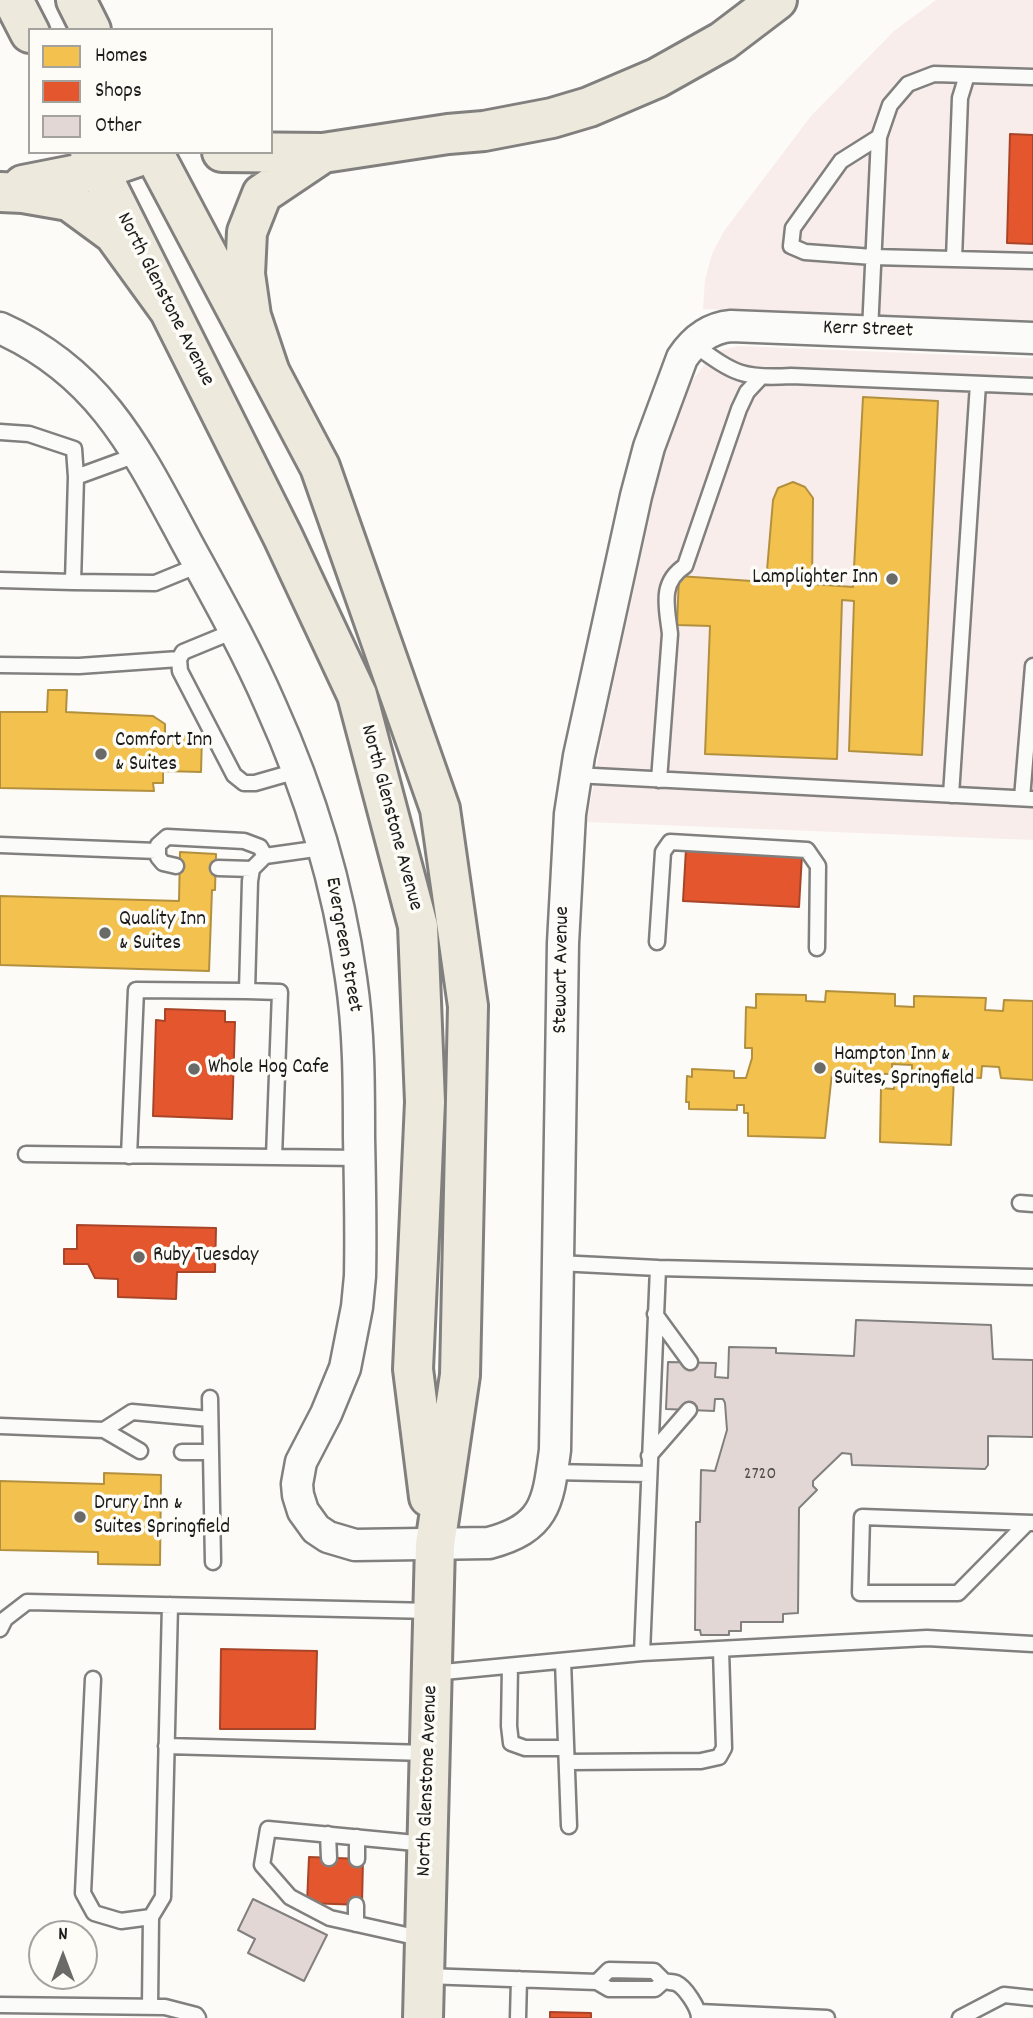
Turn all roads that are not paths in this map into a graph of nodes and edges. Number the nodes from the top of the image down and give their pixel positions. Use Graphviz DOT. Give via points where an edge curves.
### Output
graph roads {
  1 [pos="13,0"];
  2 [pos="76,0"];
  3 [pos="776,0"];
  4 [pos="90,28"];
  5 [pos="28,29"];
  6 [pos="967,75"];
  7 [pos="1033,77"];
  8 [pos="879,136"];
  9 [pos="273,152"];
  10 [pos="324,153"];
  11 [pos="139,154"];
  12 [pos="153,154"];
  13 [pos="94,161"];
  14 [pos="0,191"];
  15 [pos="873,257"];
  16 [pos="954,259"];
  17 [pos="1033,261"];
  18 [pos="167,307"];
  19 [pos="0,328"];
  20 [pos="870,331"];
  21 [pos="1033,338"];
  22 [pos="698,339"];
  23 [pos="269,370"];
  24 [pos="761,377"];
  25 [pos="978,384"];
  26 [pos="1033,386"];
  27 [pos="0,432"];
  28 [pos="139,454"];
  29 [pos="76,477"];
  30 [pos="199,565"];
  31 [pos="0,580"];
  32 [pos="74,582"];
  33 [pos="234,631"];
  34 [pos="179,659"];
  35 [pos="0,665"];
  36 [pos="1033,666"];
  37 [pos="297,772"];
  38 [pos="575,775"];
  39 [pos="659,780"];
  40 [pos="951,795"];
  41 [pos="1028,798"];
  42 [pos="0,845"];
  43 [pos="322,848"];
  44 [pos="157,851"];
  45 [pos="265,856"];
  46 [pos="176,866"];
  47 [pos="218,868"];
  48 [pos="252,869"];
  49 [pos="657,942"];
  50 [pos="817,948"];
  51 [pos="247,991"];
  52 [pos="26,1154"];
  53 [pos="128,1156"];
  54 [pos="274,1157"];
  55 [pos="360,1158"];
  56 [pos="558,1263"];
  57 [pos="658,1268"];
  58 [pos="1033,1277"];
  59 [pos="655,1314"];
  60 [pos="690,1362"];
  61 [pos="210,1398"];
  62 [pos="689,1410"];
  63 [pos="210,1419"];
  64 [pos="0,1426"];
  65 [pos="104,1430"];
  66 [pos="140,1451"];
  67 [pos="182,1452"];
  68 [pos="211,1452"];
  69 [pos="649,1456"];
  70 [pos="552,1472"];
  71 [pos="649,1474"];
  72 [pos="1030,1523"];
  73 [pos="435,1545"];
  74 [pos="213,1562"];
  75 [pos="170,1605"];
  76 [pos="433,1611"];
  77 [pos="2,1622"];
  78 [pos="1033,1644"];
  79 [pos="721,1650"];
  80 [pos="642,1653"];
  81 [pos="563,1661"];
  82 [pos="510,1666"];
  83 [pos="432,1674"];
  84 [pos="93,1679"];
  85 [pos="166,1746"];
  86 [pos="429,1753"];
  87 [pos="567,1755"];
  88 [pos="569,1826"];
  89 [pos="328,1834"];
  90 [pos="357,1836"];
  91 [pos="427,1844"];
  92 [pos="329,1858"];
  93 [pos="357,1859"];
  94 [pos="356,1905"];
  95 [pos="151,1917"];
  96 [pos="356,1924"];
  97 [pos="425,1939"];
  98 [pos="424,1976"];
  99 [pos="519,1979"];
  100 [pos="1033,1998"];
  101 [pos="0,2004"];
  102 [pos="150,2007"];
  103 [pos="699,2015"];
  104 [pos="809,2017"];
  105 [pos="198,2018"];
  106 [pos="423,2018"];
  107 [pos="519,2018"];
  108 [pos="827,2018"];
  109 [pos="960,2018"];
  1 -- 5 [label="main road"];
  2 -- 4 [label="main road"];
  3 -- 10 [label="main road" via="691,61 589,107 519,125"];
  6 -- 7 [label="lane"];
  6 -- 8 [label="lane" via="934,74 908,84 890,105"];
  6 -- 16 [label="lane" via="960,98"];
  8 -- 15 [label="lane"];
  8 -- 15 [label="lane" via="841,161 793,228 791,246 805,253"];
  9 -- 10 [label="main road"];
  10 -- 23 [label="main road" via="262,194 247,232 245,274 251,316"];
  11 -- 13 [label="main road"];
  12 -- 23 [label="main road, North Glenstone Avenue"];
  13 -- 14 [label="main road"];
  13 -- 18 [label="main road, North Glenstone Avenue"];
  14 -- 18 [label="main road" via="69,201 114,234"];
  15 -- 16 [label="lane"];
  15 -- 20 [label="lane"];
  16 -- 17 [label="lane"];
  18 -- 73 [label="main road, North Glenstone Avenue" via="284,537 357,695 418,926 425,1102 413,1369"];
  19 -- 28 [label="street, Evergreen Street" via="37,347 83,383"];
  20 -- 21 [label="street, Kerr Street"];
  20 -- 22 [label="street, Kerr Street" via="731,326"];
  22 -- 24 [label="lane" via="725,366"];
  22 -- 38 [label="street, Stewart Avenue" via="682,358 649,447"];
  23 -- 73 [label="main road, North Glenstone Avenue" via="320,467 442,822 467,1006 460,1375"];
  24 -- 25 [label="lane"];
  24 -- 39 [label="lane" via="739,409 685,566 669,582 670,634"];
  25 -- 26 [label="lane"];
  25 -- 40 [label="lane"];
  27 -- 29 [label="lane" via="29,434 75,449"];
  28 -- 29 [label="lane"];
  28 -- 30 [label="street, Evergreen Street"];
  29 -- 32 [label="lane"];
  30 -- 32 [label="lane" via="155,583"];
  30 -- 33 [label="street, Evergreen Street"];
  31 -- 32 [label="lane"];
  33 -- 34 [label="lane" via="183,652"];
  33 -- 37 [label="street, Evergreen Street" via="271,705"];
  34 -- 35 [label="lane" via="79,666"];
  34 -- 37 [label="lane" via="180,670 234,775 244,783 255,783"];
  36 -- 41 [label="lane"];
  37 -- 43 [label="street, Evergreen Street"];
  38 -- 39 [label="lane"];
  38 -- 56 [label="street, Stewart Avenue" via="564,917"];
  39 -- 40 [label="lane"];
  40 -- 41 [label="lane"];
  42 -- 44 [label="lane"];
  43 -- 45 [label="lane"];
  43 -- 55 [label="street, Evergreen Street" via="351,977"];
  44 -- 45 [label="lane" via="167,837 231,839 253,843"];
  44 -- 46 [label="lane" via="163,863"];
  45 -- 48 [label="lane"];
  47 -- 48 [label="lane"];
  48 -- 51 [label="lane"];
  49 -- 50 [label="lane" via="663,852 670,842 807,850 818,866"];
  51 -- 53 [label="lane" via="136,990"];
  51 -- 54 [label="lane" via="280,992"];
  52 -- 53 [label="lane"];
  53 -- 54 [label="lane"];
  54 -- 55 [label="lane"];
  55 -- 73 [label="street, Evergreen Street" via="360,1276 352,1338 336,1391 301,1462 298,1496 311,1524 341,1542"];
  56 -- 57 [label="lane"];
  56 -- 70 [label="street, Stewart Avenue"];
  57 -- 58 [label="lane"];
  57 -- 59 [label="lane"];
  59 -- 60 [label="lane"];
  59 -- 69 [label="lane"];
  61 -- 63 [label="lane"];
  62 -- 69 [label="lane"];
  63 -- 65 [label="lane" via="132,1412"];
  63 -- 68 [label="lane"];
  64 -- 65 [label="lane"];
  65 -- 66 [label="lane"];
  67 -- 68 [label="lane"];
  68 -- 74 [label="lane"];
  69 -- 71 [label="lane"];
  70 -- 71 [label="lane"];
  70 -- 73 [label="street, Stewart Avenue" via="540,1512 517,1533 489,1543"];
  71 -- 80 [label="lane"];
  72 -- 72 [label="lane" via="862,1517 860,1594 958,1593"];
  73 -- 76 [label="main road, North Glenstone Avenue"];
  75 -- 76 [label="lane"];
  75 -- 77 [label="lane" via="27,1602"];
  75 -- 85 [label="lane"];
  76 -- 83 [label="main road, North Glenstone Avenue"];
  78 -- 79 [label="lane" via="927,1638"];
  79 -- 80 [label="lane"];
  79 -- 87 [label="lane" via="724,1748 719,1757 701,1761"];
  80 -- 81 [label="lane"];
  81 -- 82 [label="lane"];
  81 -- 87 [label="lane"];
  82 -- 83 [label="lane"];
  82 -- 87 [label="lane" via="511,1743"];
  83 -- 86 [label="main road, North Glenstone Avenue"];
  84 -- 95 [label="lane" via="83,1893 94,1913 121,1921"];
  85 -- 86 [label="lane"];
  85 -- 95 [label="lane" via="163,1897"];
  86 -- 91 [label="main road, North Glenstone Avenue"];
  87 -- 88 [label="lane"];
  89 -- 90 [label="lane"];
  89 -- 92 [label="lane"];
  89 -- 96 [label="lane" via="268,1829 262,1865 290,1897"];
  90 -- 91 [label="lane"];
  90 -- 93 [label="lane"];
  91 -- 97 [label="main road, North Glenstone Avenue"];
  94 -- 96 [label="lane"];
  95 -- 102 [label="lane"];
  96 -- 97 [label="lane"];
  97 -- 98 [label="main road, North Glenstone Avenue"];
  98 -- 99 [label="lane"];
  98 -- 106 [label="main road, North Glenstone Avenue"];
  99 -- 103 [label="lane" via="597,1982 609,1989 655,1989 663,1981 676,1983"];
  99 -- 107 [label="lane"];
  100 -- 109 [label="lane" via="1004,1995"];
  101 -- 102 [label="lane"];
  102 -- 105 [label="lane"];
  103 -- 104 [label="lane"];
  104 -- 108 [label="lane"];
}
